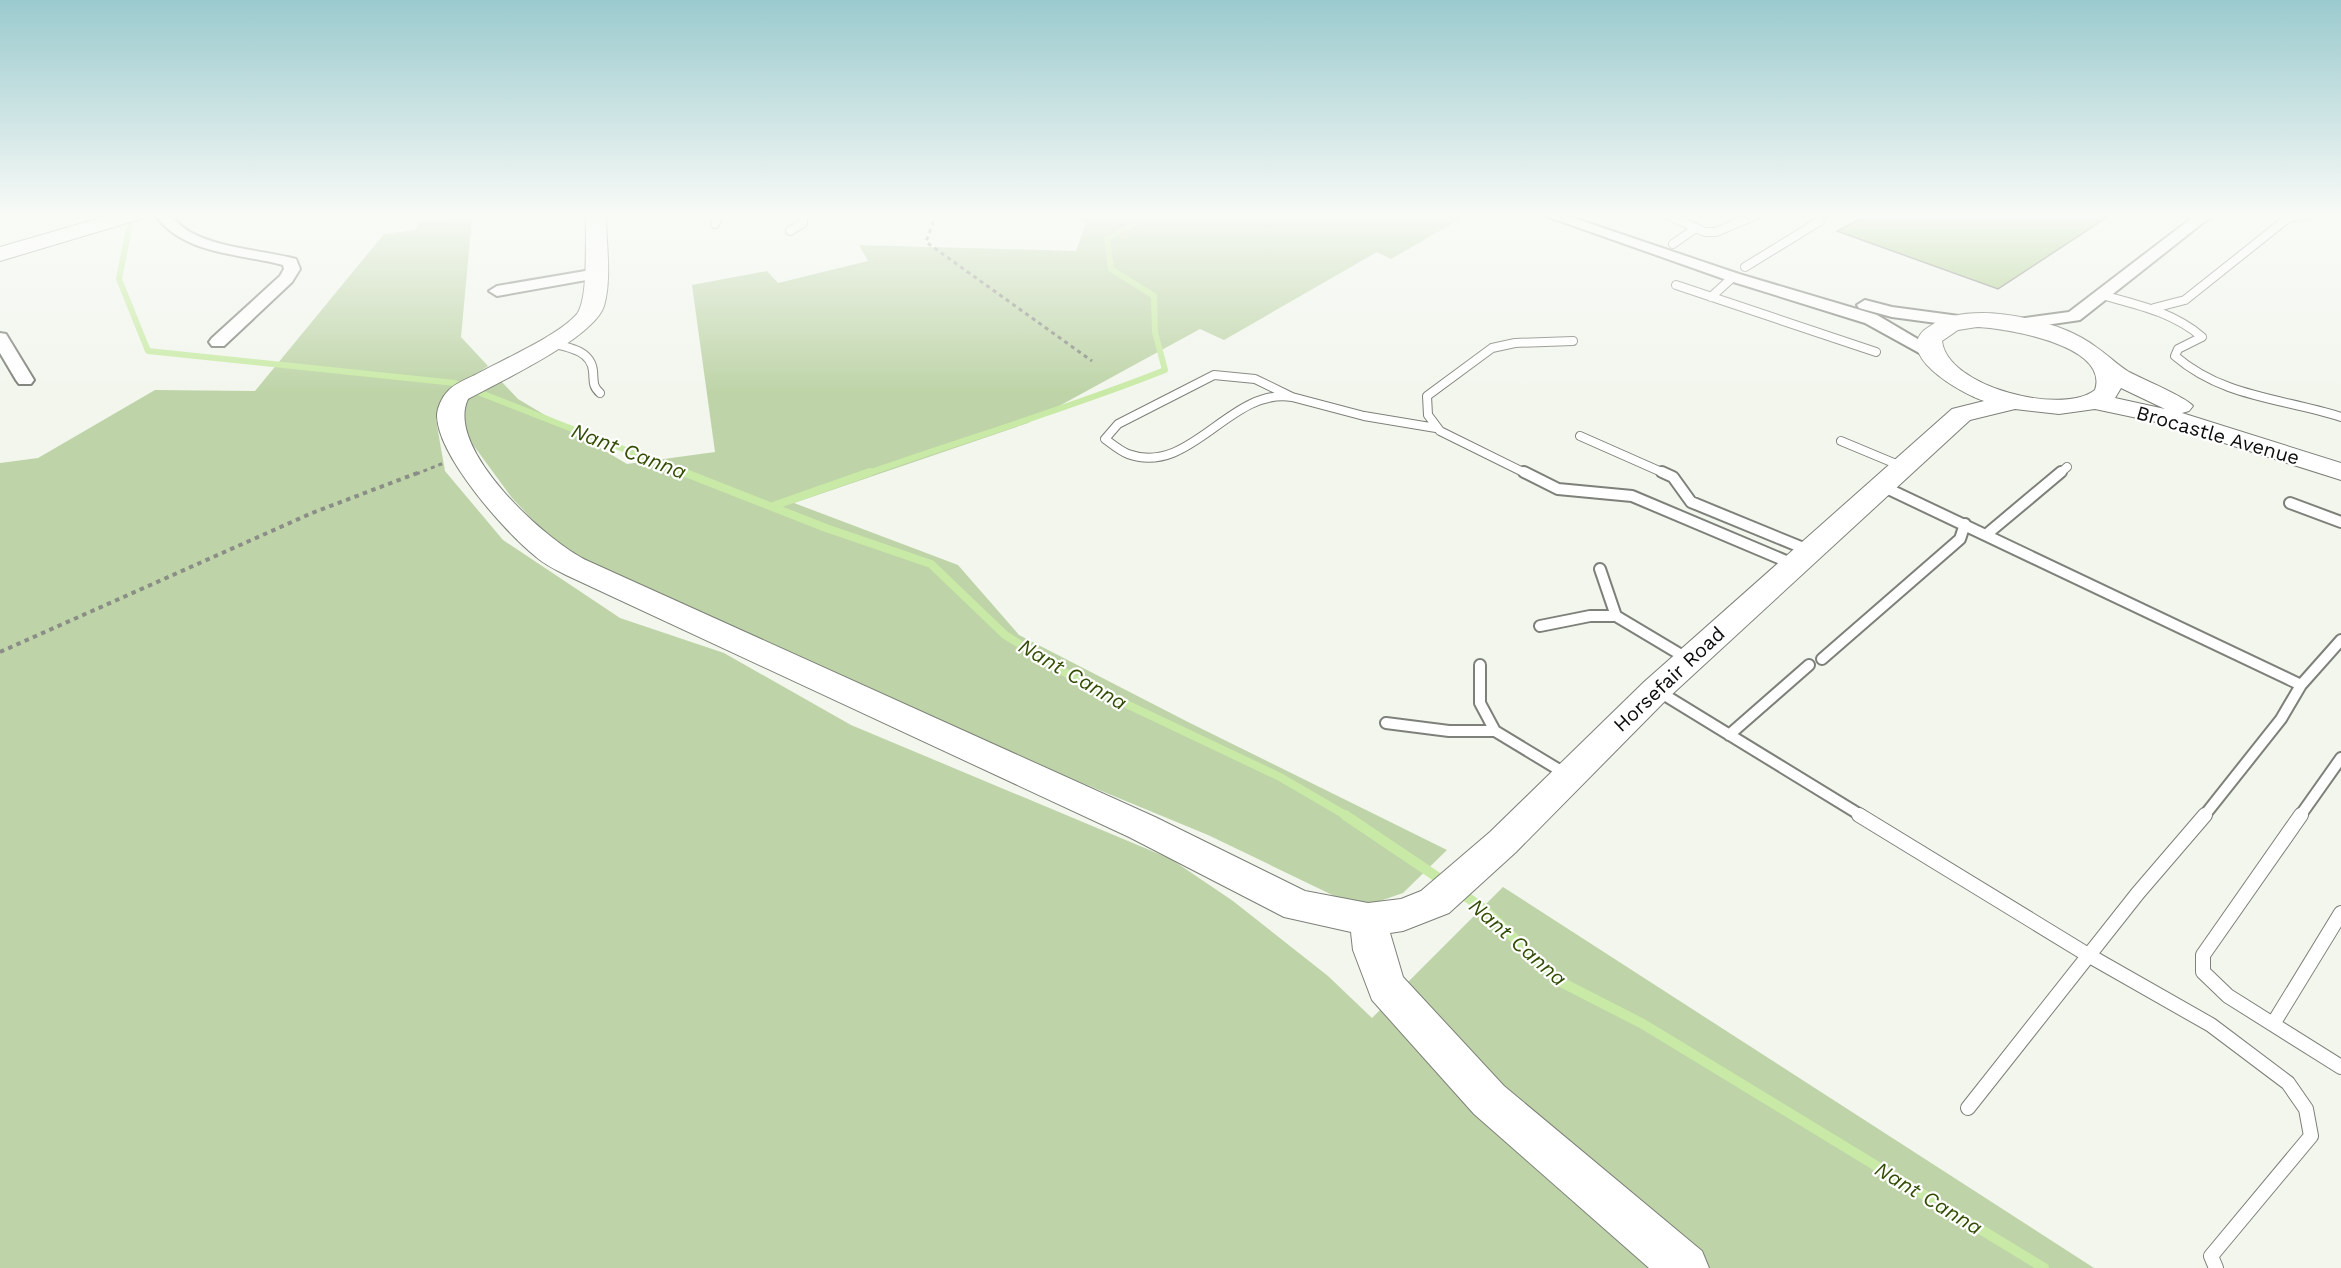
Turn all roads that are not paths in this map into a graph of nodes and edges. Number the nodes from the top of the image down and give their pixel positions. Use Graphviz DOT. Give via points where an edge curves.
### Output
graph roads {
  1 [pos="289,273"];
  2 [pos="1738,273"];
  3 [pos="1742,273"];
  4 [pos="1743,273"];
  5 [pos="2129,273"];
  6 [pos="2219,273"];
  7 [pos="597,274"];
  8 [pos="1676,285"];
  9 [pos="497,291"];
  10 [pos="2102,295"];
  11 [pos="1711,297"];
  12 [pos="2146,308"];
  13 [pos="2074,316"];
  14 [pos="1959,321"];
  15 [pos="2018,324"];
  16 [pos="0,339"];
  17 [pos="1573,341"];
  18 [pos="218,342"];
  19 [pos="550,343"];
  20 [pos="2081,347"];
  21 [pos="1929,351"];
  22 [pos="1876,352"];
  23 [pos="2106,369"];
  24 [pos="25,380"];
  25 [pos="1958,380"];
  26 [pos="600,393"];
  27 [pos="1293,398"];
  28 [pos="2093,401"];
  29 [pos="2014,402"];
  30 [pos="1960,414"];
  31 [pos="2341,417"];
  32 [pos="1436,428"];
  33 [pos="1580,436"];
  34 [pos="1841,441"];
  35 [pos="2341,457"];
  36 [pos="2067,467"];
  37 [pos="2341,472"];
  38 [pos="1890,476"];
  39 [pos="2290,503"];
  40 [pos="2341,522"];
  41 [pos="1965,524"];
  42 [pos="1987,534"];
  43 [pos="1801,557"];
  44 [pos="1600,569"];
  45 [pos="1616,616"];
  46 [pos="1540,626"];
  47 [pos="2341,640"];
  48 [pos="1822,659"];
  49 [pos="1688,660"];
  50 [pos="1480,665"];
  51 [pos="1809,665"];
  52 [pos="2301,685"];
  53 [pos="1656,690"];
  54 [pos="1386,723"];
  55 [pos="1495,731"];
  56 [pos="1729,735"];
  57 [pos="2341,758"];
  58 [pos="1569,776"];
  59 [pos="2341,913"];
  60 [pos="1368,919"];
  61 [pos="2088,955"];
  62 [pos="2273,1024"];
  63 [pos="2341,1067"];
  64 [pos="1968,1108"];
  65 [pos="1685,1268"];
  66 [pos="2216,1268"];
  1 -- 18 [label="street"];
  2 -- 11 [label="lane"];
  3 -- 21 [label="street" via="1871,319"];
  4 -- 14 [label="street" via="1884,310"];
  5 -- 10 [label="street"];
  6 -- 12 [label="lane" via="2185,300"];
  7 -- 9 [label="street"];
  7 -- 19 [label="street" via="592,307 586,318"];
  8 -- 11 [label="lane"];
  10 -- 12 [label="lane"];
  10 -- 13 [label="street"];
  11 -- 22 [label="lane"];
  12 -- 31 [label="lane" via="2172,315 2202,337 2178,349 2175,356 2188,369 2241,394 2314,407"];
  13 -- 15 [label="street"];
  13 -- 20 [label="street"];
  14 -- 15 [label="street, Brocastle Avenue"];
  14 -- 21 [label="street" via="1933,332 1928,341"];
  15 -- 20 [label="street, Brocastle Avenue" via="2052,333"];
  16 -- 24 [label="street"];
  17 -- 32 [label="lane" via="1515,343 1492,348 1427,396 1425,409"];
  19 -- 26 [label="lane" via="584,355 592,368 592,384"];
  19 -- 60 [label="street, Horsefair Road" via="467,389 450,416 463,456 510,516 564,562 1142,827 1298,906"];
  20 -- 23 [label="street, Brocastle Avenue"];
  21 -- 25 [label="street" via="1939,366"];
  23 -- 28 [label="street" via="2110,382 2106,393"];
  23 -- 35 [label="street, Brocastle Avenue" via="2188,409"];
  25 -- 29 [label="street"];
  25 -- 30 [label="street"];
  27 -- 27 [label="lane" via="1273,395 1250,402 1171,454 1143,459 1121,453 1105,439 1118,424 1214,375 1255,379"];
  27 -- 32 [label="lane" via="1363,416"];
  28 -- 29 [label="street" via="2059,407"];
  28 -- 37 [label="street, Brocastle Avenue" via="2167,417"];
  29 -- 30 [label="street, Horsefair Road"];
  30 -- 38 [label="street, Horsefair Road"];
  32 -- 43 [label="lane" via="1558,489 1632,496"];
  33 -- 43 [label="lane" via="1673,477 1691,502"];
  34 -- 38 [label="lane"];
  36 -- 42 [label="lane"];
  38 -- 41 [label="lane"];
  38 -- 43 [label="street, Horsefair Road"];
  39 -- 40 [label="lane"];
  41 -- 42 [label="lane"];
  41 -- 48 [label="lane" via="1960,539"];
  42 -- 52 [label="lane"];
  43 -- 49 [label="street, Horsefair Road"];
  44 -- 45 [label="lane"];
  45 -- 46 [label="lane" via="1590,616"];
  45 -- 49 [label="lane"];
  47 -- 52 [label="lane"];
  49 -- 53 [label="street, Horsefair Road"];
  50 -- 55 [label="lane" via="1480,703"];
  51 -- 56 [label="lane"];
  52 -- 61 [label="lane" via="2281,719"];
  53 -- 56 [label="lane"];
  53 -- 58 [label="street, Horsefair Road"];
  54 -- 55 [label="lane" via="1449,731"];
  55 -- 58 [label="lane"];
  56 -- 61 [label="lane"];
  57 -- 62 [label="lane" via="2203,955 2203,972 2228,996"];
  58 -- 60 [label="street, Horsefair Road" via="1503,842 1434,902 1403,915"];
  59 -- 62 [label="lane"];
  60 -- 65 [label="street" via="1373,950 1386,987 1489,1100"];
  61 -- 64 [label="lane"];
  61 -- 66 [label="lane" via="2211,1025 2288,1083 2306,1109 2311,1136 2211,1257"];
  62 -- 63 [label="lane"];
}
